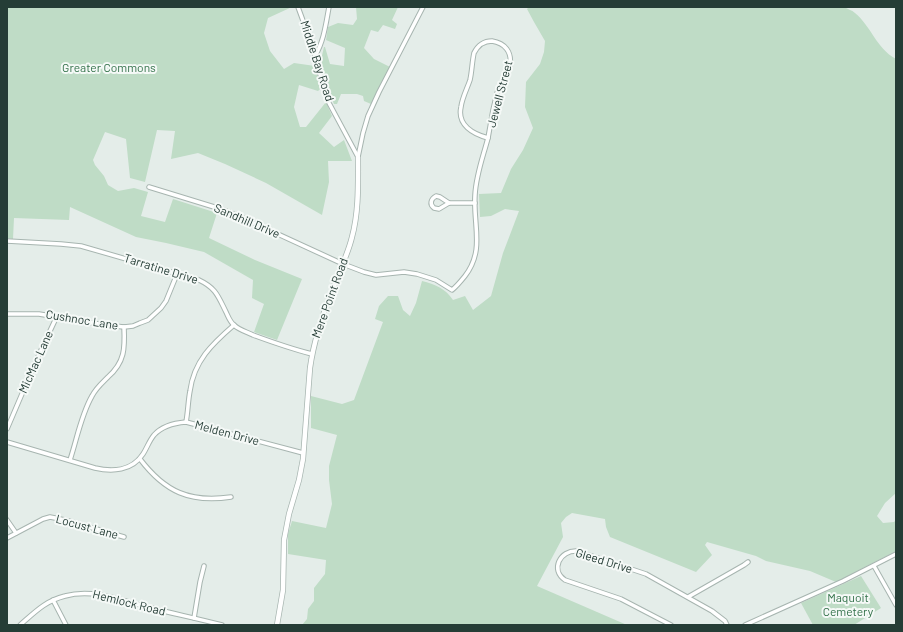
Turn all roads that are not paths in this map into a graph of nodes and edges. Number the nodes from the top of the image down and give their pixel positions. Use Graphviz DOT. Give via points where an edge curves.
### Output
graph roads {
  1 [pos="298,7"];
  2 [pos="329,7"];
  3 [pos="423,7"];
  4 [pos="315,56"];
  5 [pos="488,138"];
  6 [pos="358,157"];
  7 [pos="149,187"];
  8 [pos="449,203"];
  9 [pos="475,204"];
  10 [pos="7,242"];
  11 [pos="343,264"];
  12 [pos="176,274"];
  13 [pos="452,290"];
  14 [pos="7,314"];
  15 [pos="57,316"];
  16 [pos="234,325"];
  17 [pos="124,327"];
  18 [pos="312,354"];
  19 [pos="186,422"];
  20 [pos="7,429"];
  21 [pos="7,442"];
  22 [pos="303,452"];
  23 [pos="140,459"];
  24 [pos="70,460"];
  25 [pos="231,497"];
  26 [pos="7,520"];
  27 [pos="16,533"];
  28 [pos="124,537"];
  29 [pos="7,538"];
  30 [pos="896,554"];
  31 [pos="748,562"];
  32 [pos="204,566"];
  33 [pos="874,566"];
  34 [pos="688,597"];
  35 [pos="53,600"];
  36 [pos="896,605"];
  37 [pos="194,618"];
  38 [pos="20,625"];
  39 [pos="66,625"];
  40 [pos="222,625"];
  41 [pos="277,625"];
  42 [pos="671,625"];
  43 [pos="727,625"];
  44 [pos="745,625"];
  1 -- 4 [label="street, Middle Bay Road"];
  2 -- 4 [label="street" via="323,38"];
  3 -- 6 [label="street, Mere Point Road" via="368,116"];
  4 -- 6 [label="street, Middle Bay Road" via="329,103"];
  5 -- 5 [label="street, Jewell Street" via="497,93 511,61 506,48 499,42 492,41 482,44 474,53 460,111 467,128 477,135"];
  5 -- 9 [label="street, Jewell Street" via="478,175"];
  6 -- 11 [label="street, Mere Point Road" via="356,220"];
  7 -- 11 [label="street, Sandhill Drive" via="224,210"];
  8 -- 8 [label="street" via="436,209 431,204 433,198 438,196"];
  8 -- 9 [label="street"];
  9 -- 13 [label="street, Jewell Street" via="475,258 469,270"];
  10 -- 12 [label="street, Tarratine Drive" via="81,246"];
  11 -- 13 [label="street, Sandhill Drive" via="376,275 404,272 417,274 436,280"];
  11 -- 18 [label="street, Mere Point Road" via="319,325"];
  12 -- 16 [label="street, Tarratine Drive" via="210,286 219,296"];
  12 -- 17 [label="street, Cushnoc Lane" via="161,308 140,323"];
  14 -- 15 [label="street, Cushnoc Lane"];
  15 -- 17 [label="street, Cushnoc Lane"];
  15 -- 20 [label="street, MicMac Lane"];
  16 -- 18 [label="street" via="241,330"];
  16 -- 19 [label="street" via="213,344 197,366 191,384"];
  17 -- 24 [label="street" via="124,352 121,361 93,394"];
  18 -- 22 [label="street, Mere Point Road"];
  19 -- 22 [label="street, Melden Drive"];
  19 -- 23 [label="street, Melden Drive" via="170,425 158,432"];
  21 -- 24 [label="street, Melden Drive"];
  22 -- 41 [label="street, Mere Point Road" via="284,540 283,590"];
  23 -- 24 [label="street, Melden Drive" via="115,471 101,470"];
  23 -- 25 [label="street" via="152,474 173,490 205,498"];
  26 -- 27 [label="street"];
  27 -- 28 [label="street, Locust Lane" via="50,517"];
  27 -- 29 [label="street, Locust Lane"];
  30 -- 33 [label="street"];
  31 -- 34 [label="street"];
  32 -- 37 [label="street"];
  33 -- 36 [label="street"];
  33 -- 44 [label="street"];
  34 -- 42 [label="street, Gleed Drive" via="646,574 584,552 571,551 561,558 559,573 565,580 621,599"];
  34 -- 43 [label="street, Gleed Drive" via="715,612"];
  35 -- 37 [label="street, Hemlock Road" via="72,594 94,593"];
  35 -- 38 [label="street, Hemlock Road" via="44,604"];
  35 -- 39 [label="street"];
  37 -- 40 [label="street, Hemlock Road"];
}
